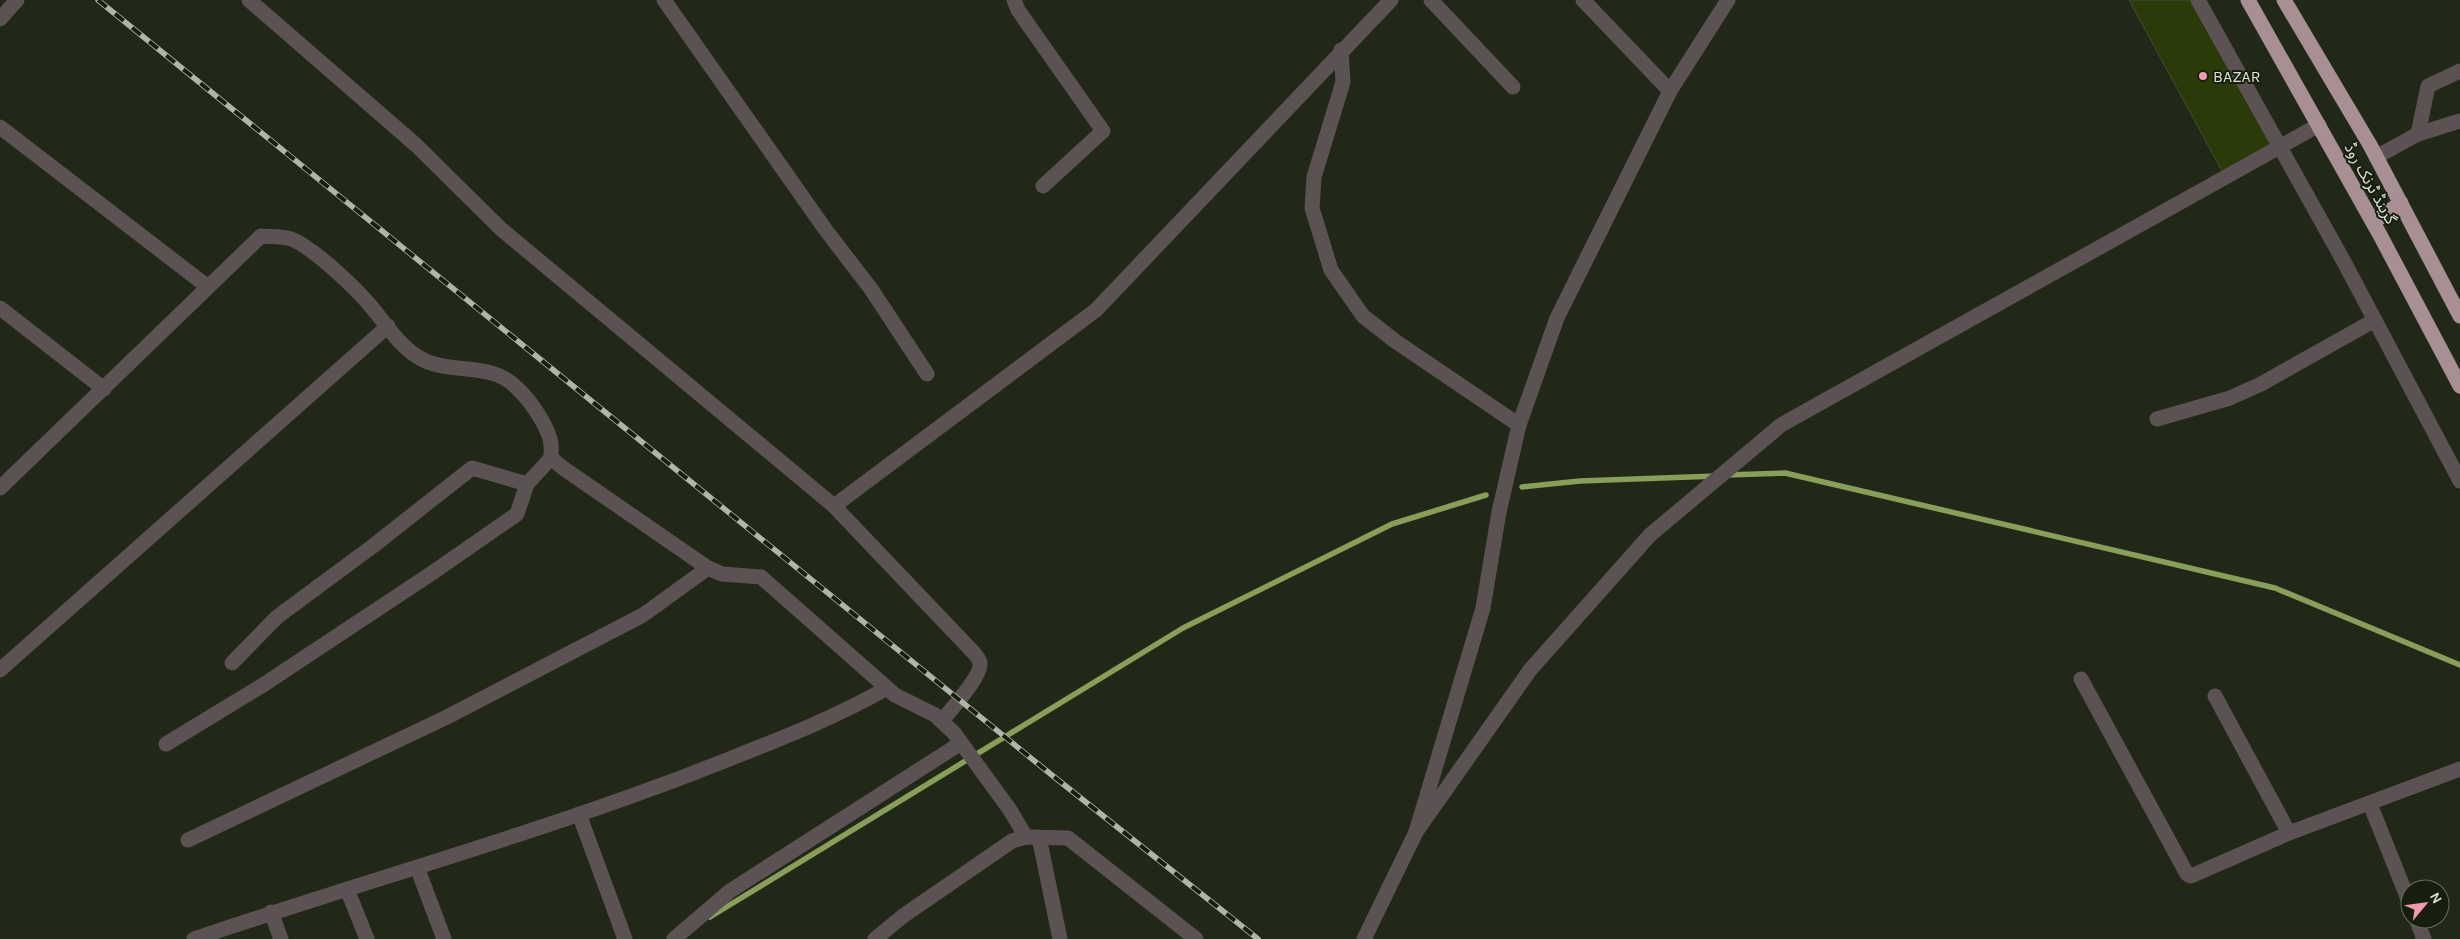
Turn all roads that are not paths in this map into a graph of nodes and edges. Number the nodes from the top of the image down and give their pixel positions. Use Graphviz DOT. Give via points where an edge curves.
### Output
graph roads {
  1 [pos="17,0"];
  2 [pos="250,0"];
  3 [pos="664,0"];
  4 [pos="1014,0"];
  5 [pos="1391,0"];
  6 [pos="1432,0"];
  7 [pos="1584,0"];
  8 [pos="1728,0"];
  9 [pos="2198,0"];
  10 [pos="2248,0"];
  11 [pos="2284,0"];
  12 [pos="0,19"];
  13 [pos="1341,50"];
  14 [pos="2460,71"];
  15 [pos="1513,87"];
  16 [pos="1670,90"];
  17 [pos="2460,121"];
  18 [pos="2319,125"];
  19 [pos="0,127"];
  20 [pos="2418,134"];
  21 [pos="2280,146"];
  22 [pos="2376,157"];
  23 [pos="1043,186"];
  24 [pos="2401,203"];
  25 [pos="2373,222"];
  26 [pos="208,287"];
  27 [pos="2,313"];
  28 [pos="2460,316"];
  29 [pos="2375,320"];
  30 [pos="388,326"];
  31 [pos="927,374"];
  32 [pos="2460,386"];
  33 [pos="104,389"];
  34 [pos="2158,418"];
  35 [pos="1520,425"];
  36 [pos="551,458"];
  37 [pos="2460,481"];
  38 [pos="527,484"];
  39 [pos="0,488"];
  40 [pos="834,506"];
  41 [pos="708,568"];
  42 [pos="232,663"];
  43 [pos="0,670"];
  44 [pos="2081,679"];
  45 [pos="887,688"];
  46 [pos="2215,696"];
  47 [pos="942,721"];
  48 [pos="961,743"];
  49 [pos="166,744"];
  50 [pos="2460,769"];
  51 [pos="2370,804"];
  52 [pos="579,814"];
  53 [pos="1416,832"];
  54 [pos="2289,833"];
  55 [pos="1033,837"];
  56 [pos="188,840"];
  57 [pos="417,867"];
  58 [pos="2400,879"];
  59 [pos="347,889"];
  60 [pos="271,912"];
  61 [pos="194,939"];
  62 [pos="281,939"];
  63 [pos="367,939"];
  64 [pos="444,939"];
  65 [pos="625,939"];
  66 [pos="674,939"];
  67 [pos="875,939"];
  68 [pos="1060,939"];
  69 [pos="1196,939"];
  70 [pos="1364,939"];
  1 -- 12 [label="street"];
  2 -- 40 [label="street" via="416,145 501,229"];
  3 -- 31 [label="street" via="825,230 871,289"];
  4 -- 23 [label="street" via="1103,131"];
  5 -- 13 [label="street"];
  6 -- 15 [label="street"];
  7 -- 16 [label="street"];
  8 -- 16 [label="street"];
  9 -- 21 [label="street"];
  10 -- 18 [label="highway, گرینڈ ٹرنک روڈ"];
  11 -- 22 [label="highway, گرینڈ ٹرنک روڈ"];
  13 -- 35 [label="street" via="1343,82 1314,178 1312,208 1331,270 1363,316"];
  13 -- 40 [label="street" via="1096,310"];
  14 -- 20 [label="street" via="2428,86"];
  16 -- 35 [label="street" via="1557,318"];
  17 -- 20 [label="street"];
  18 -- 21 [label="street"];
  18 -- 25 [label="highway, گرینڈ ٹرنک روڈ"];
  19 -- 26 [label="street"];
  20 -- 22 [label="street"];
  21 -- 29 [label="street"];
  21 -- 53 [label="street" via="1781,425 1650,535 1530,670"];
  22 -- 24 [label="highway, گرینڈ ٹرنک روڈ"];
  24 -- 25 [label="highway"];
  24 -- 28 [label="highway, گرینڈ ٹرنک روڈ"];
  25 -- 32 [label="highway, گرینڈ ٹرنک روڈ"];
  26 -- 30 [label="street" via="261,236 289,239 314,253"];
  26 -- 33 [label="street"];
  27 -- 33 [label="street"];
  29 -- 34 [label="street" via="2230,398"];
  29 -- 37 [label="street"];
  30 -- 36 [label="street" via="402,344 426,361 494,373 509,381 524,396 543,425 550,440"];
  30 -- 43 [label="street"];
  33 -- 39 [label="street"];
  35 -- 53 [label="street" via="1498,512 1483,608"];
  36 -- 38 [label="street"];
  36 -- 41 [label="street"];
  38 -- 42 [label="street" via="472,468 277,617"];
  38 -- 49 [label="street" via="517,514 263,685"];
  40 -- 47 [label="street" via="980,662 971,684"];
  41 -- 45 [label="street" via="722,574 762,576"];
  41 -- 56 [label="street" via="643,615 447,717"];
  44 -- 54 [label="street" via="2187,874 2191,876"];
  45 -- 47 [label="street"];
  45 -- 52 [label="street" via="864,702 756,748"];
  46 -- 54 [label="street"];
  47 -- 48 [label="street"];
  48 -- 55 [label="street"];
  48 -- 66 [label="street" via="730,891"];
  50 -- 51 [label="street"];
  51 -- 54 [label="street"];
  51 -- 58 [label="street"];
  52 -- 57 [label="street"];
  52 -- 65 [label="street"];
  53 -- 70 [label="street"];
  55 -- 67 [label="street" via="1012,841"];
  55 -- 68 [label="street"];
  55 -- 69 [label="street" via="1068,838"];
  57 -- 59 [label="street"];
  57 -- 64 [label="street"];
  59 -- 60 [label="street"];
  59 -- 63 [label="street"];
  60 -- 61 [label="street"];
  60 -- 62 [label="street"];
}
